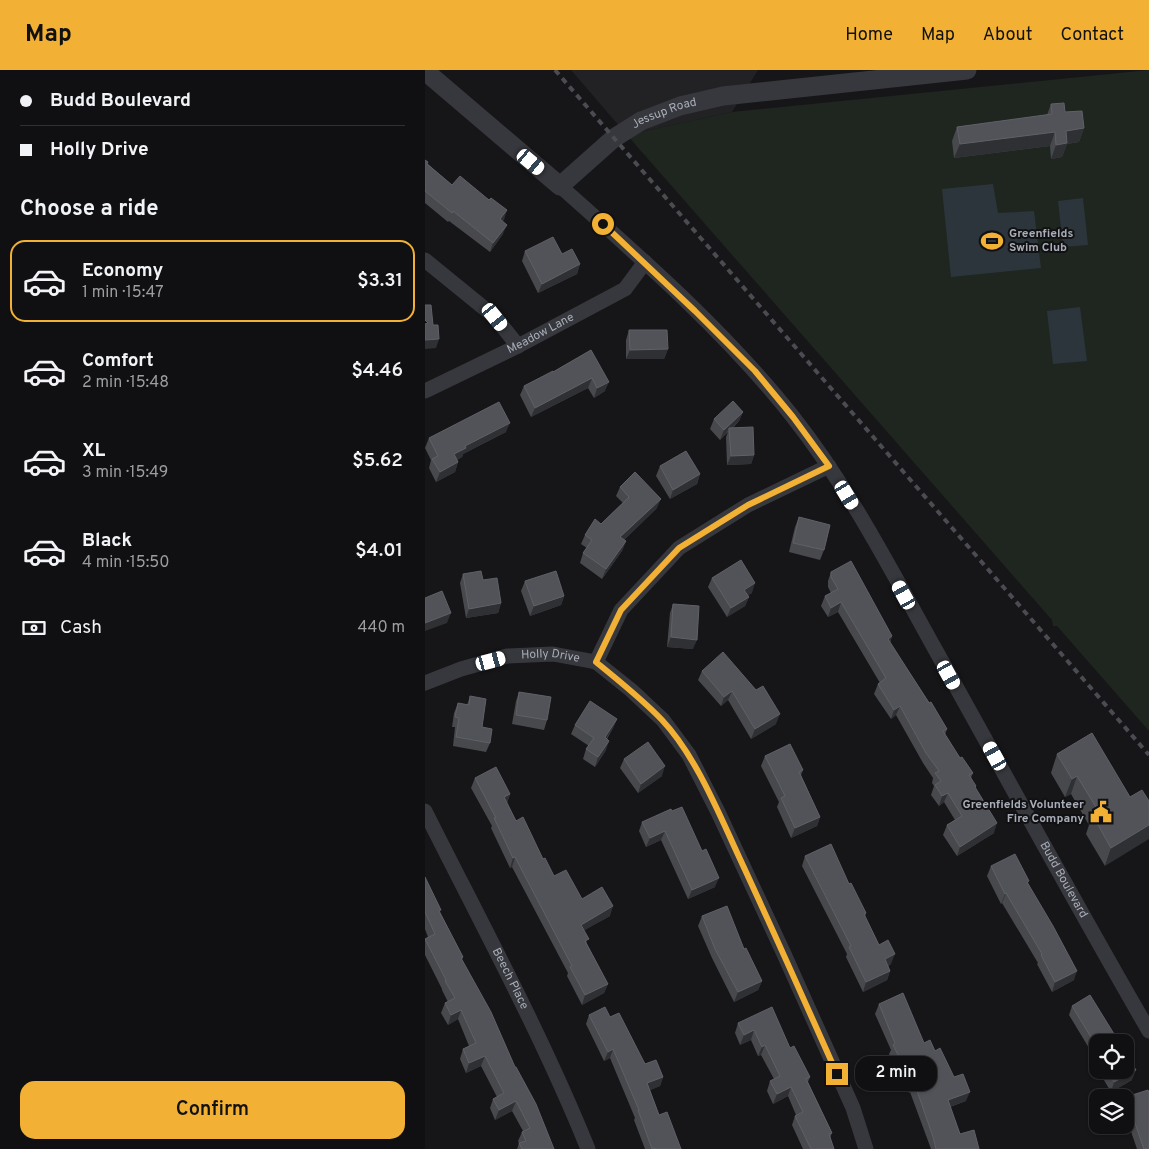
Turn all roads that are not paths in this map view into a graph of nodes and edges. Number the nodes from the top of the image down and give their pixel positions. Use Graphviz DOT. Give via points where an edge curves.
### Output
graph roads {
  1 [pos="967,70"];
  2 [pos="425,72"];
  3 [pos="560,186"];
  4 [pos="425,260"];
  5 [pos="645,262"];
  6 [pos="518,346"];
  7 [pos="425,391"];
  8 [pos="829,466"];
  9 [pos="596,662"];
  10 [pos="425,683"];
  11 [pos="425,811"];
  12 [pos="1149,1031"];
  13 [pos="588,1149"];
  14 [pos="866,1149"];
  1 -- 3 [label="street, Jessup Road" via="723,96 681,106 641,122 615,138"];
  2 -- 3 [label="street"];
  3 -- 5 [label="street, Budd Boulevard"];
  4 -- 6 [label="street" via="495,317"];
  5 -- 6 [label="street, Meadow Lane" via="625,289"];
  5 -- 8 [label="street, Budd Boulevard" via="755,371"];
  6 -- 7 [label="street, Meadow Lane"];
  8 -- 9 [label="street" via="748,505 679,548 621,610"];
  8 -- 12 [label="street, Budd Boulevard"];
  9 -- 10 [label="street, Holly Drive" via="553,654 507,656"];
  9 -- 14 [label="street, Holly Drive" via="663,720 689,756 784,954 853,1108"];
  11 -- 13 [label="street, Beech Place" via="536,1034"];
}
